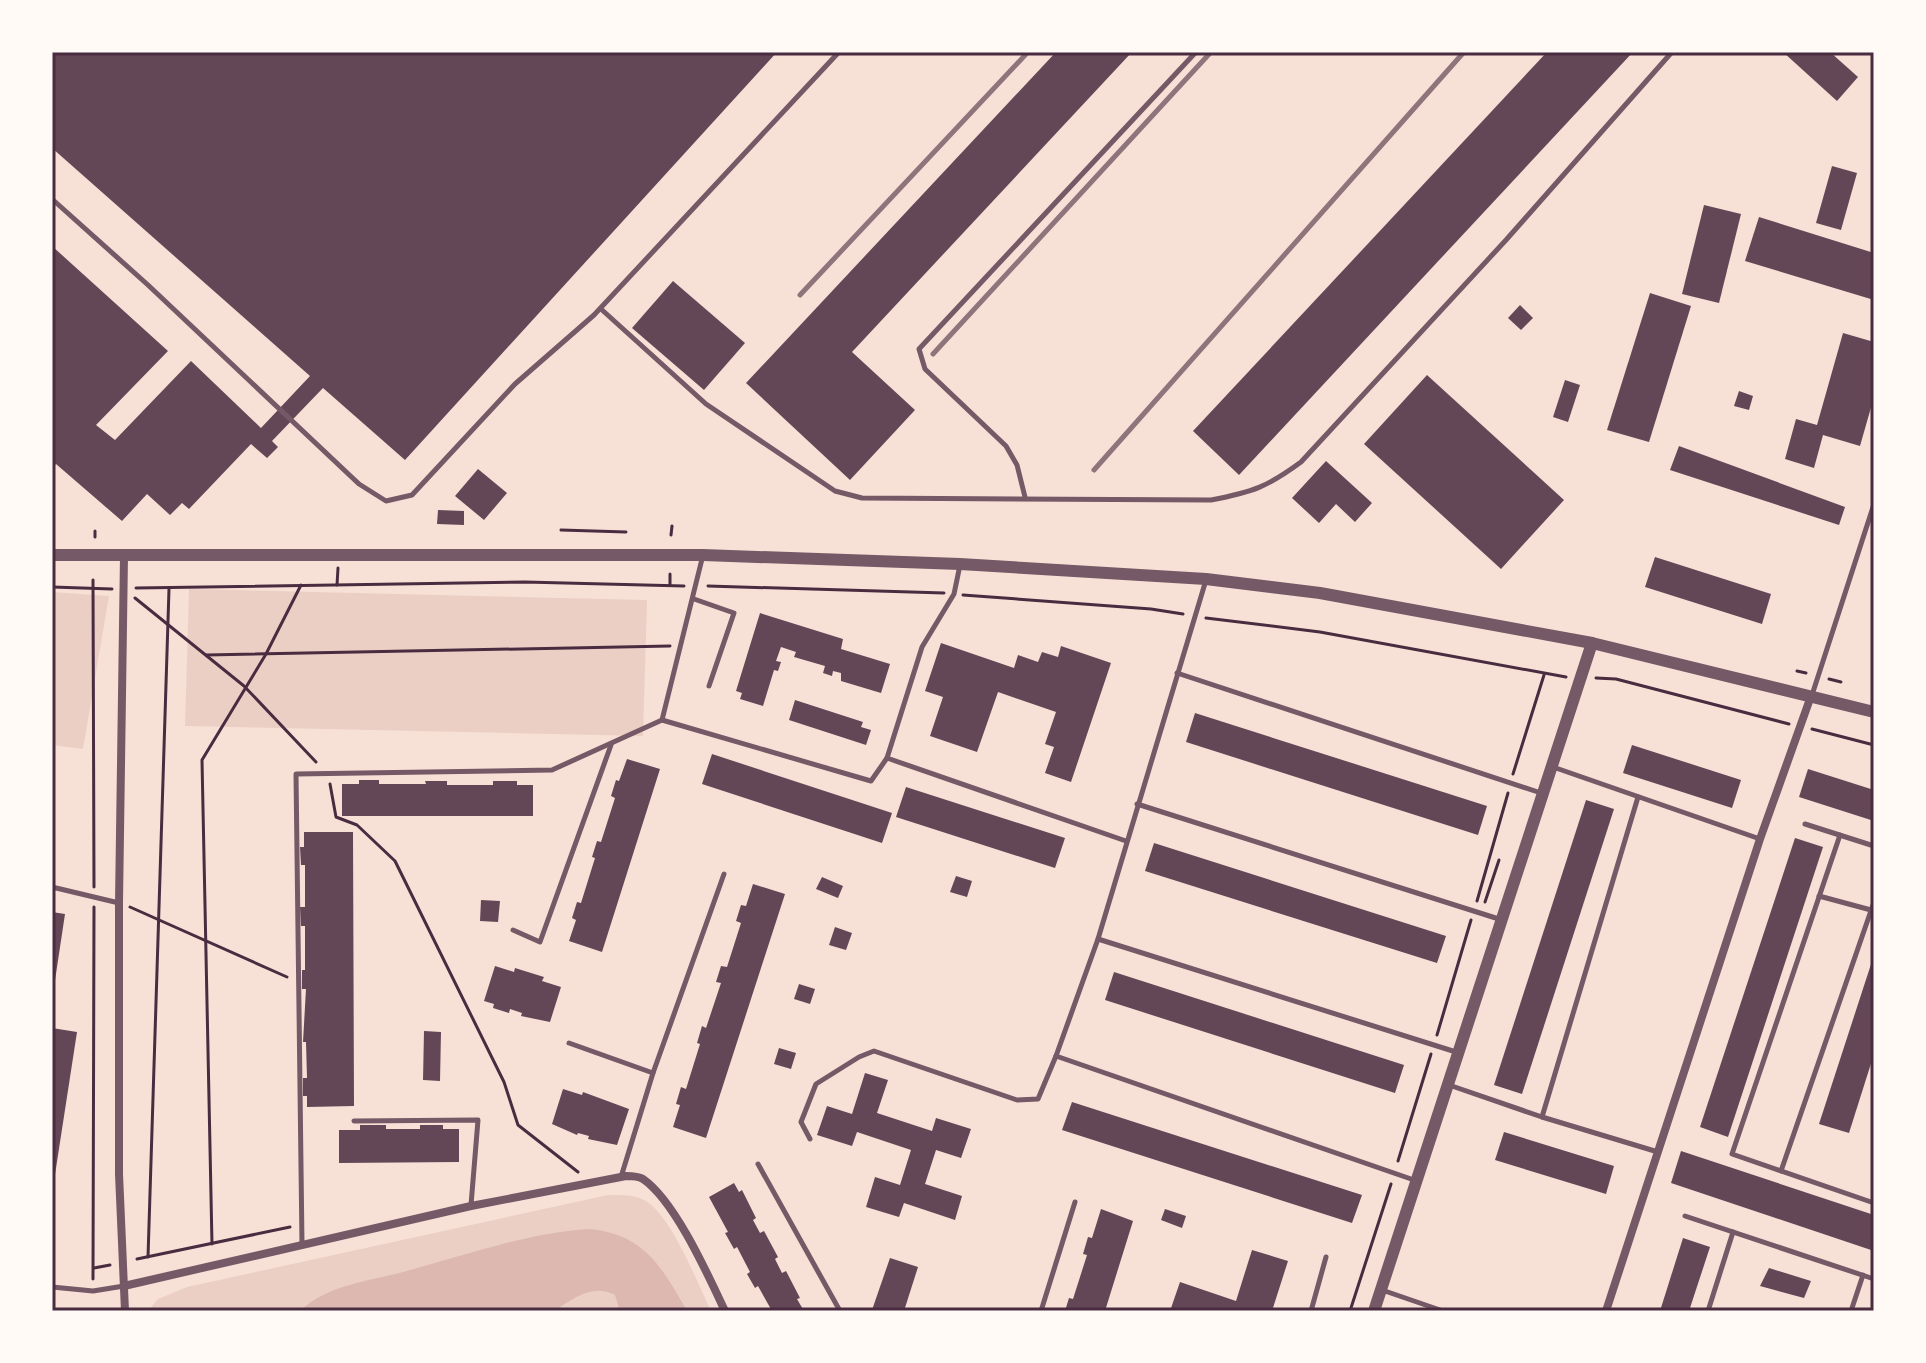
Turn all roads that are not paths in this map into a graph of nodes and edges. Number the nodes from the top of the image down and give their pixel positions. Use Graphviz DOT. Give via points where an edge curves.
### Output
graph roads {
  1 [pos="839,52"];
  2 [pos="1196,52"];
  3 [pos="1672,52"];
  4 [pos="52,199"];
  5 [pos="601,309"];
  6 [pos="1025,497"];
  7 [pos="1874,504"];
  8 [pos="52,555"];
  9 [pos="703,555"];
  10 [pos="124,556"];
  11 [pos="960,564"];
  12 [pos="1206,579"];
  13 [pos="694,599"];
  14 [pos="1592,643"];
  15 [pos="1177,673"];
  16 [pos="709,686"];
  17 [pos="1811,696"];
  18 [pos="1874,712"];
  19 [pos="662,720"];
  20 [pos="611,744"];
  21 [pos="887,758"];
  22 [pos="1552,766"];
  23 [pos="1543,794"];
  24 [pos="1638,797"];
  25 [pos="1137,804"];
  26 [pos="1805,824"];
  27 [pos="1840,835"];
  28 [pos="1760,839"];
  29 [pos="1126,841"];
  30 [pos="1874,846"];
  31 [pos="724,874"];
  32 [pos="52,887"];
  33 [pos="1819,896"];
  34 [pos="1874,902"];
  35 [pos="119,903"];
  36 [pos="1871,910"];
  37 [pos="1502,920"];
  38 [pos="513,930"];
  39 [pos="1098,939"];
  40 [pos="569,1043"];
  41 [pos="1458,1053"];
  42 [pos="1056,1056"];
  43 [pos="653,1073"];
  44 [pos="1448,1085"];
  45 [pos="1542,1117"];
  46 [pos="354,1121"];
  47 [pos="810,1139"];
  48 [pos="1658,1152"];
  49 [pos="758,1164"];
  50 [pos="1781,1171"];
  51 [pos="621,1177"];
  52 [pos="1417,1181"];
  53 [pos="1075,1202"];
  54 [pos="1874,1203"];
  55 [pos="471,1206"];
  56 [pos="1685,1216"];
  57 [pos="1733,1232"];
  58 [pos="302,1244"];
  59 [pos="1326,1257"];
  60 [pos="1863,1275"];
  61 [pos="1874,1279"];
  62 [pos="124,1286"];
  63 [pos="52,1287"];
  64 [pos="1381,1290"];
  65 [pos="1433,1309"];
  66 [pos="125,1311"];
  67 [pos="725,1311"];
  68 [pos="840,1311"];
  69 [pos="1041,1311"];
  70 [pos="1311,1311"];
  71 [pos="1374,1311"];
  72 [pos="1443,1311"];
  73 [pos="1606,1311"];
  74 [pos="1708,1311"];
  75 [pos="1851,1311"];
  1 -- 5 [label="lane"];
  2 -- 6 [label="lane" via="919,349 925,369 1006,446"];
  3 -- 6 [label="lane" via="1301,462 1272,483 1211,500"];
  4 -- 5 [label="lane" via="359,484 386,501 412,495 515,384"];
  5 -- 6 [label="lane" via="706,404 835,491 862,498"];
  7 -- 17 [label="lane"];
  8 -- 10 [label="street"];
  9 -- 10 [label="street"];
  9 -- 11 [label="street"];
  9 -- 13 [label="lane"];
  10 -- 35 [label="street"];
  11 -- 12 [label="street"];
  11 -- 21 [label="lane" via="954,594 922,647"];
  12 -- 14 [label="street" via="1320,593"];
  12 -- 15 [label="lane"];
  13 -- 16 [label="lane" via="734,613"];
  13 -- 19 [label="lane"];
  14 -- 17 [label="street"];
  14 -- 22 [label="street"];
  15 -- 23 [label="lane"];
  15 -- 25 [label="lane"];
  17 -- 18 [label="street"];
  17 -- 28 [label="street"];
  19 -- 20 [label="lane"];
  19 -- 21 [label="lane" via="871,781"];
  20 -- 38 [label="lane" via="540,942"];
  20 -- 58 [label="lane" via="552,770 296,774"];
  21 -- 29 [label="lane"];
  22 -- 23 [label="street"];
  22 -- 24 [label="lane"];
  23 -- 37 [label="street"];
  24 -- 28 [label="lane"];
  24 -- 45 [label="lane"];
  25 -- 29 [label="lane"];
  25 -- 37 [label="lane"];
  26 -- 27 [label="lane"];
  27 -- 30 [label="lane"];
  27 -- 33 [label="lane"];
  28 -- 48 [label="street"];
  29 -- 39 [label="lane"];
  31 -- 43 [label="lane"];
  32 -- 35 [label="lane"];
  33 -- 36 [label="lane"];
  33 -- 50 [label="lane" via="1732,1154"];
  34 -- 36 [label="lane"];
  35 -- 62 [label="street"];
  36 -- 50 [label="lane"];
  37 -- 41 [label="street"];
  39 -- 41 [label="lane"];
  39 -- 42 [label="lane"];
  40 -- 43 [label="lane"];
  41 -- 44 [label="street"];
  42 -- 47 [label="lane" via="1038,1099 1017,1100 874,1051 816,1084 801,1122"];
  42 -- 52 [label="lane"];
  43 -- 51 [label="lane"];
  44 -- 45 [label="lane"];
  44 -- 52 [label="street"];
  45 -- 48 [label="lane"];
  46 -- 55 [label="lane" via="478,1120"];
  48 -- 73 [label="street"];
  49 -- 68 [label="lane"];
  50 -- 54 [label="lane"];
  51 -- 55 [label="street"];
  51 -- 67 [label="street" via="641,1177 672,1211"];
  52 -- 64 [label="street"];
  53 -- 69 [label="lane"];
  55 -- 58 [label="street"];
  56 -- 57 [label="lane"];
  57 -- 60 [label="lane"];
  57 -- 74 [label="lane"];
  58 -- 62 [label="street"];
  59 -- 70 [label="lane"];
  60 -- 61 [label="lane"];
  60 -- 75 [label="lane"];
  62 -- 63 [label="lane" via="93,1291"];
  62 -- 66 [label="street"];
  64 -- 65 [label="lane"];
  64 -- 71 [label="street"];
  65 -- 72 [label="lane"];
}
